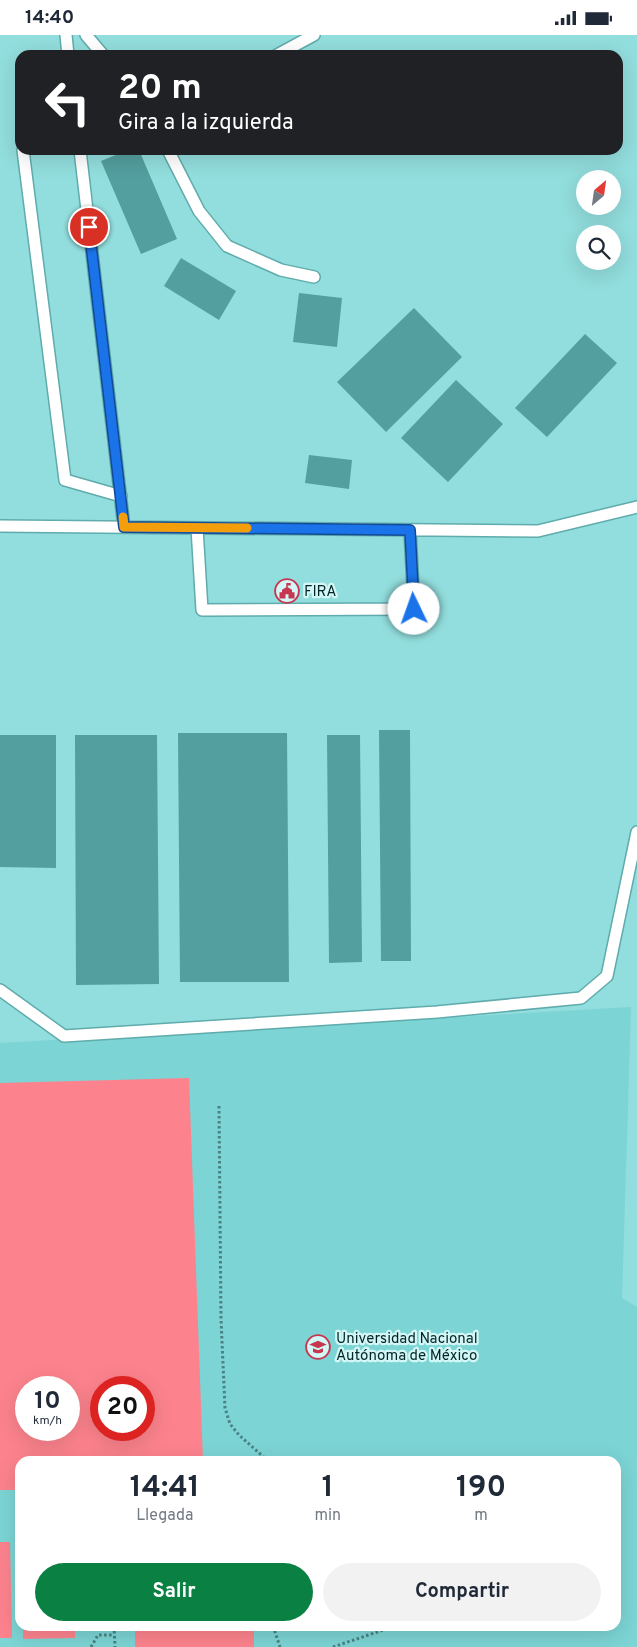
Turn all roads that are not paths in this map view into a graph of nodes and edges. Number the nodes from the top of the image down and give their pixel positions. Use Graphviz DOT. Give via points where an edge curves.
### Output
graph roads {
  1 [pos="66,35"];
  2 [pos="86,35"];
  3 [pos="314,35"];
  4 [pos="68,50"];
  5 [pos="99,50"];
  6 [pos="286,50"];
  7 [pos="25,155"];
  8 [pos="81,155"];
  9 [pos="171,155"];
  10 [pos="314,277"];
  11 [pos="121,496"];
  12 [pos="637,507"];
  13 [pos="0,526"];
  14 [pos="124,527"];
  15 [pos="197,528"];
  16 [pos="410,530"];
  17 [pos="637,832"];
  18 [pos="0,990"];
  1 -- 4 [label="lane"];
  2 -- 5 [label="lane"];
  3 -- 6 [label="lane"];
  7 -- 11 [label="lane" via="65,480"];
  8 -- 11 [label="lane"];
  9 -- 10 [label="lane" via="199,211 227,246 282,270"];
  11 -- 14 [label="lane"];
  12 -- 16 [label="lane" via="538,531"];
  13 -- 14 [label="lane"];
  14 -- 15 [label="lane"];
  15 -- 16 [label="lane"];
  15 -- 16 [label="lane" via="202,610 414,609"];
  17 -- 18 [label="lane" via="607,975 581,998 437,1012 64,1036"];
}
